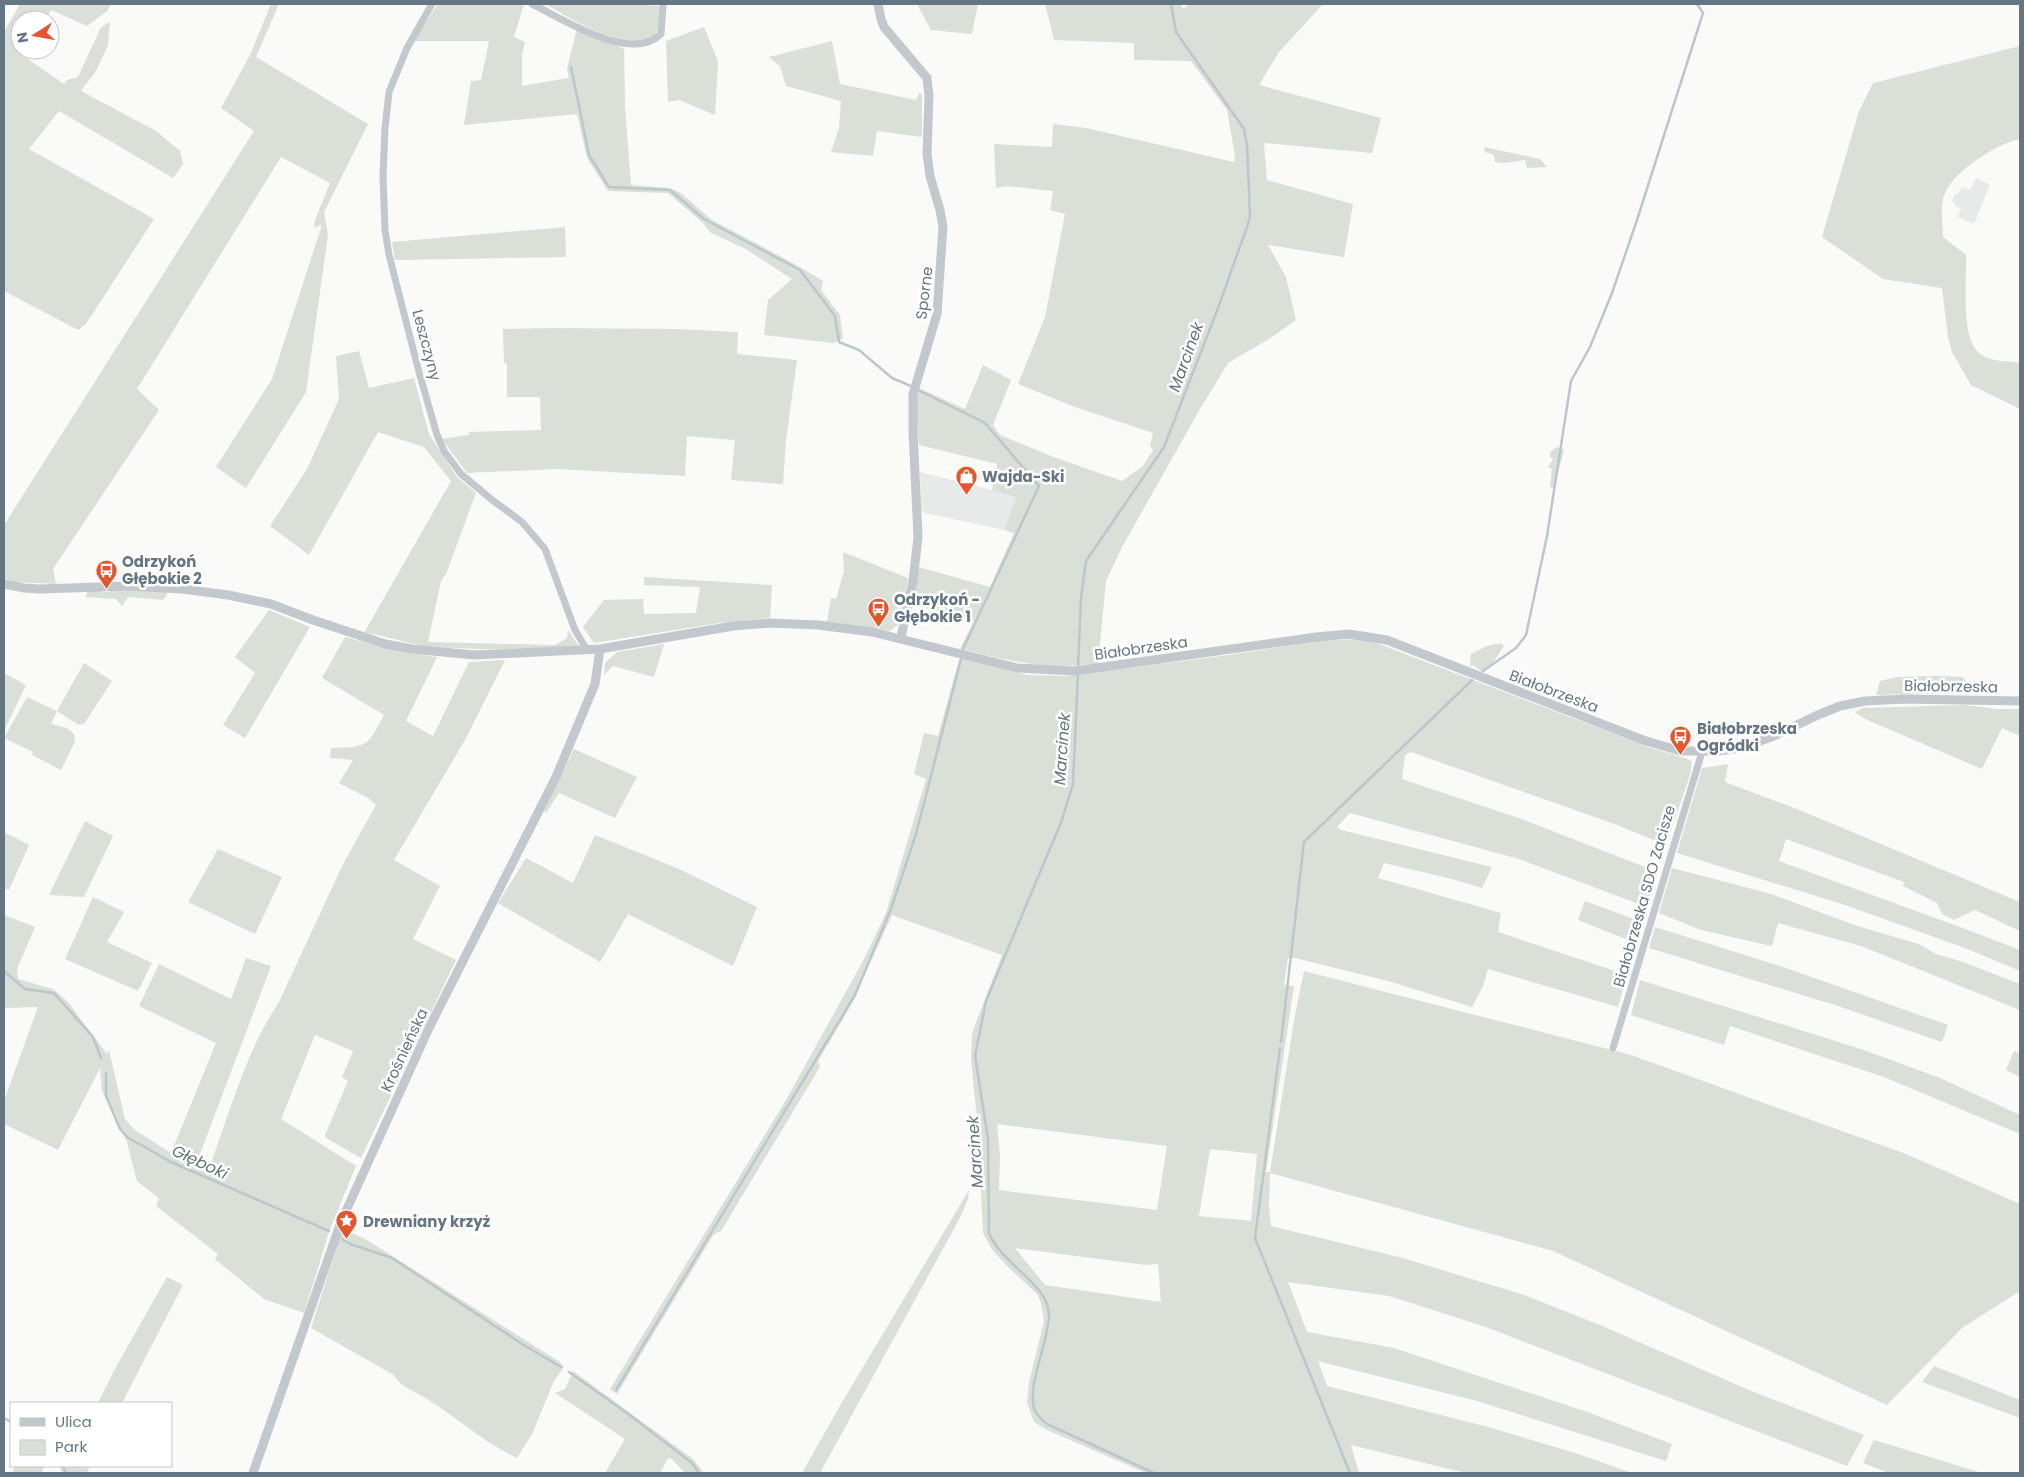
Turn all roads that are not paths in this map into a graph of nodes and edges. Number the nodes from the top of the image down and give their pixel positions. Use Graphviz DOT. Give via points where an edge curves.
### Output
graph roads {
  1 [pos="432,4"];
  2 [pos="532,4"];
  3 [pos="663,4"];
  4 [pos="878,4"];
  5 [pos="4,584"];
  6 [pos="901,634"];
  7 [pos="600,649"];
  8 [pos="587,650"];
  9 [pos="2020,700"];
  10 [pos="1702,752"];
  11 [pos="1614,1048"];
  12 [pos="253,1473"];
  1 -- 8 [label="street, Leszczyny" via="407,48 389,92 383,176 385,230 390,255 419,372 444,451 461,474 522,522 545,549 572,622"];
  2 -- 3 [label="street" via="617,43 638,44 650,43 661,34"];
  4 -- 6 [label="street, Sporne" via="884,27 928,82 927,154 942,227 937,314 914,388 918,537 913,581"];
  5 -- 8 [label="street, Białobrzeska" via="24,588 129,586 228,595 271,604 368,639 412,649 474,655"];
  6 -- 7 [label="street, Białobrzeska" via="771,622"];
  6 -- 10 [label="street, Białobrzeska" via="1017,668 1079,671 1316,637 1367,636 1387,640 1643,740"];
  7 -- 8 [label="street, Białobrzeska"];
  7 -- 12 [label="street, Krośnieńska" via="595,684 556,776 429,1028 341,1222"];
  9 -- 10 [label="street, Białobrzeska" via="1865,701 1834,709 1740,748"];
  10 -- 11 [label="street, Białobrzeska SDO Zacisze"];
}
